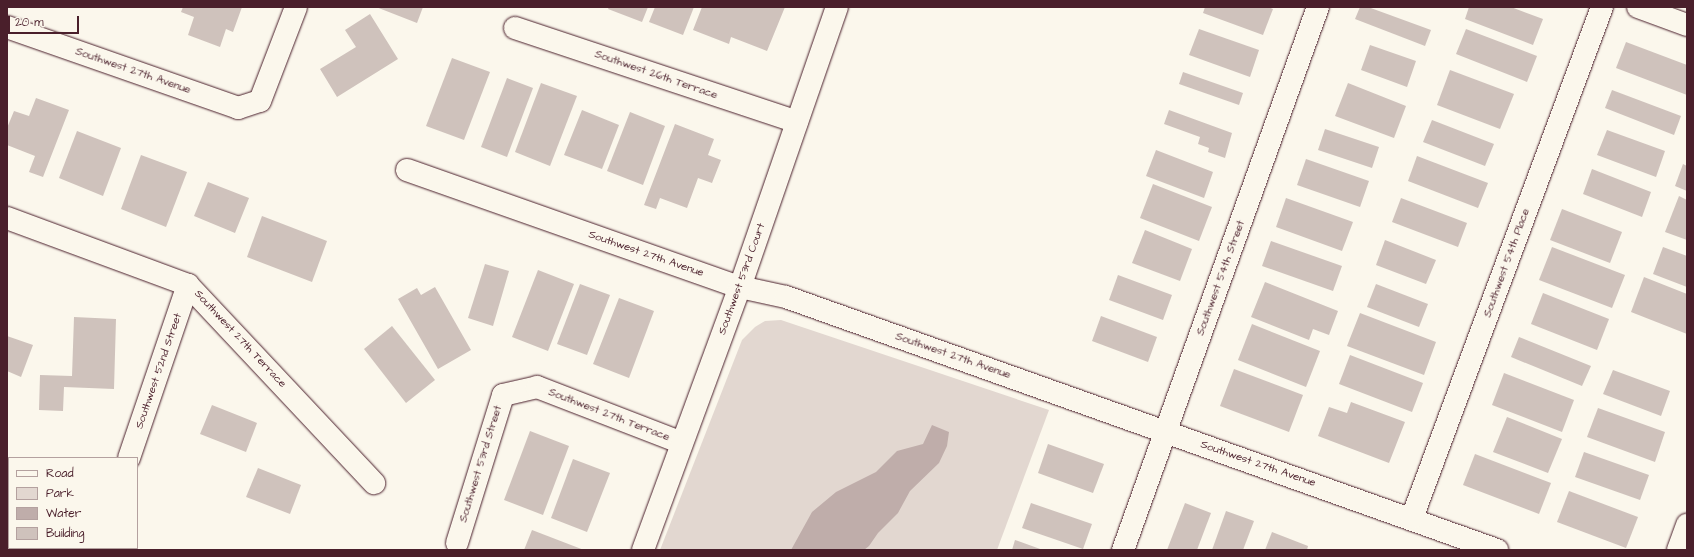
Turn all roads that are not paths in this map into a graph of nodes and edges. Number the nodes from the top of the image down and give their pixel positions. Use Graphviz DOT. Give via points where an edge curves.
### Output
graph roads {
  1 [pos="296,7"];
  2 [pos="837,7"];
  3 [pos="1318,7"];
  4 [pos="1602,7"];
  5 [pos="1638,7"];
  6 [pos="1687,25"];
  7 [pos="7,27"];
  8 [pos="515,28"];
  9 [pos="797,122"];
  10 [pos="407,170"];
  11 [pos="7,218"];
  12 [pos="188,285"];
  13 [pos="740,287"];
  14 [pos="537,387"];
  15 [pos="1166,431"];
  16 [pos="682,443"];
  17 [pos="130,457"];
  18 [pos="374,482"];
  19 [pos="1412,518"];
  20 [pos="1687,525"];
  21 [pos="457,543"];
  22 [pos="643,550"];
  23 [pos="1123,550"];
  24 [pos="1497,550"];
  25 [pos="1678,550"];
  1 -- 7 [label="street, Southwest 27th Avenue" via="260,101 238,108"];
  2 -- 9 [label="street, Southwest 53rd Court"];
  3 -- 15 [label="street, Southwest 54th Street"];
  4 -- 19 [label="street, Southwest 54th Place"];
  5 -- 6 [label="street"];
  8 -- 9 [label="street, Southwest 26th Terrace"];
  9 -- 13 [label="street, Southwest 53rd Court"];
  10 -- 13 [label="street, Southwest 27th Avenue"];
  11 -- 12 [label="street, Southwest 27th Terrace"];
  12 -- 17 [label="street, Southwest 52nd Street"];
  12 -- 18 [label="street, Southwest 27th Terrace"];
  13 -- 15 [label="street, Southwest 27th Avenue" via="786,297"];
  13 -- 16 [label="street, Southwest 53rd Court"];
  14 -- 16 [label="street, Southwest 27th Terrace"];
  14 -- 21 [label="street, Southwest 53rd Street" via="503,395"];
  15 -- 19 [label="street, Southwest 27th Avenue"];
  15 -- 23 [label="street, Southwest 54th Street"];
  16 -- 22 [label="street, Southwest 53rd Court"];
  19 -- 24 [label="street, Southwest 27th Avenue"];
  20 -- 25 [label="street"];
}
